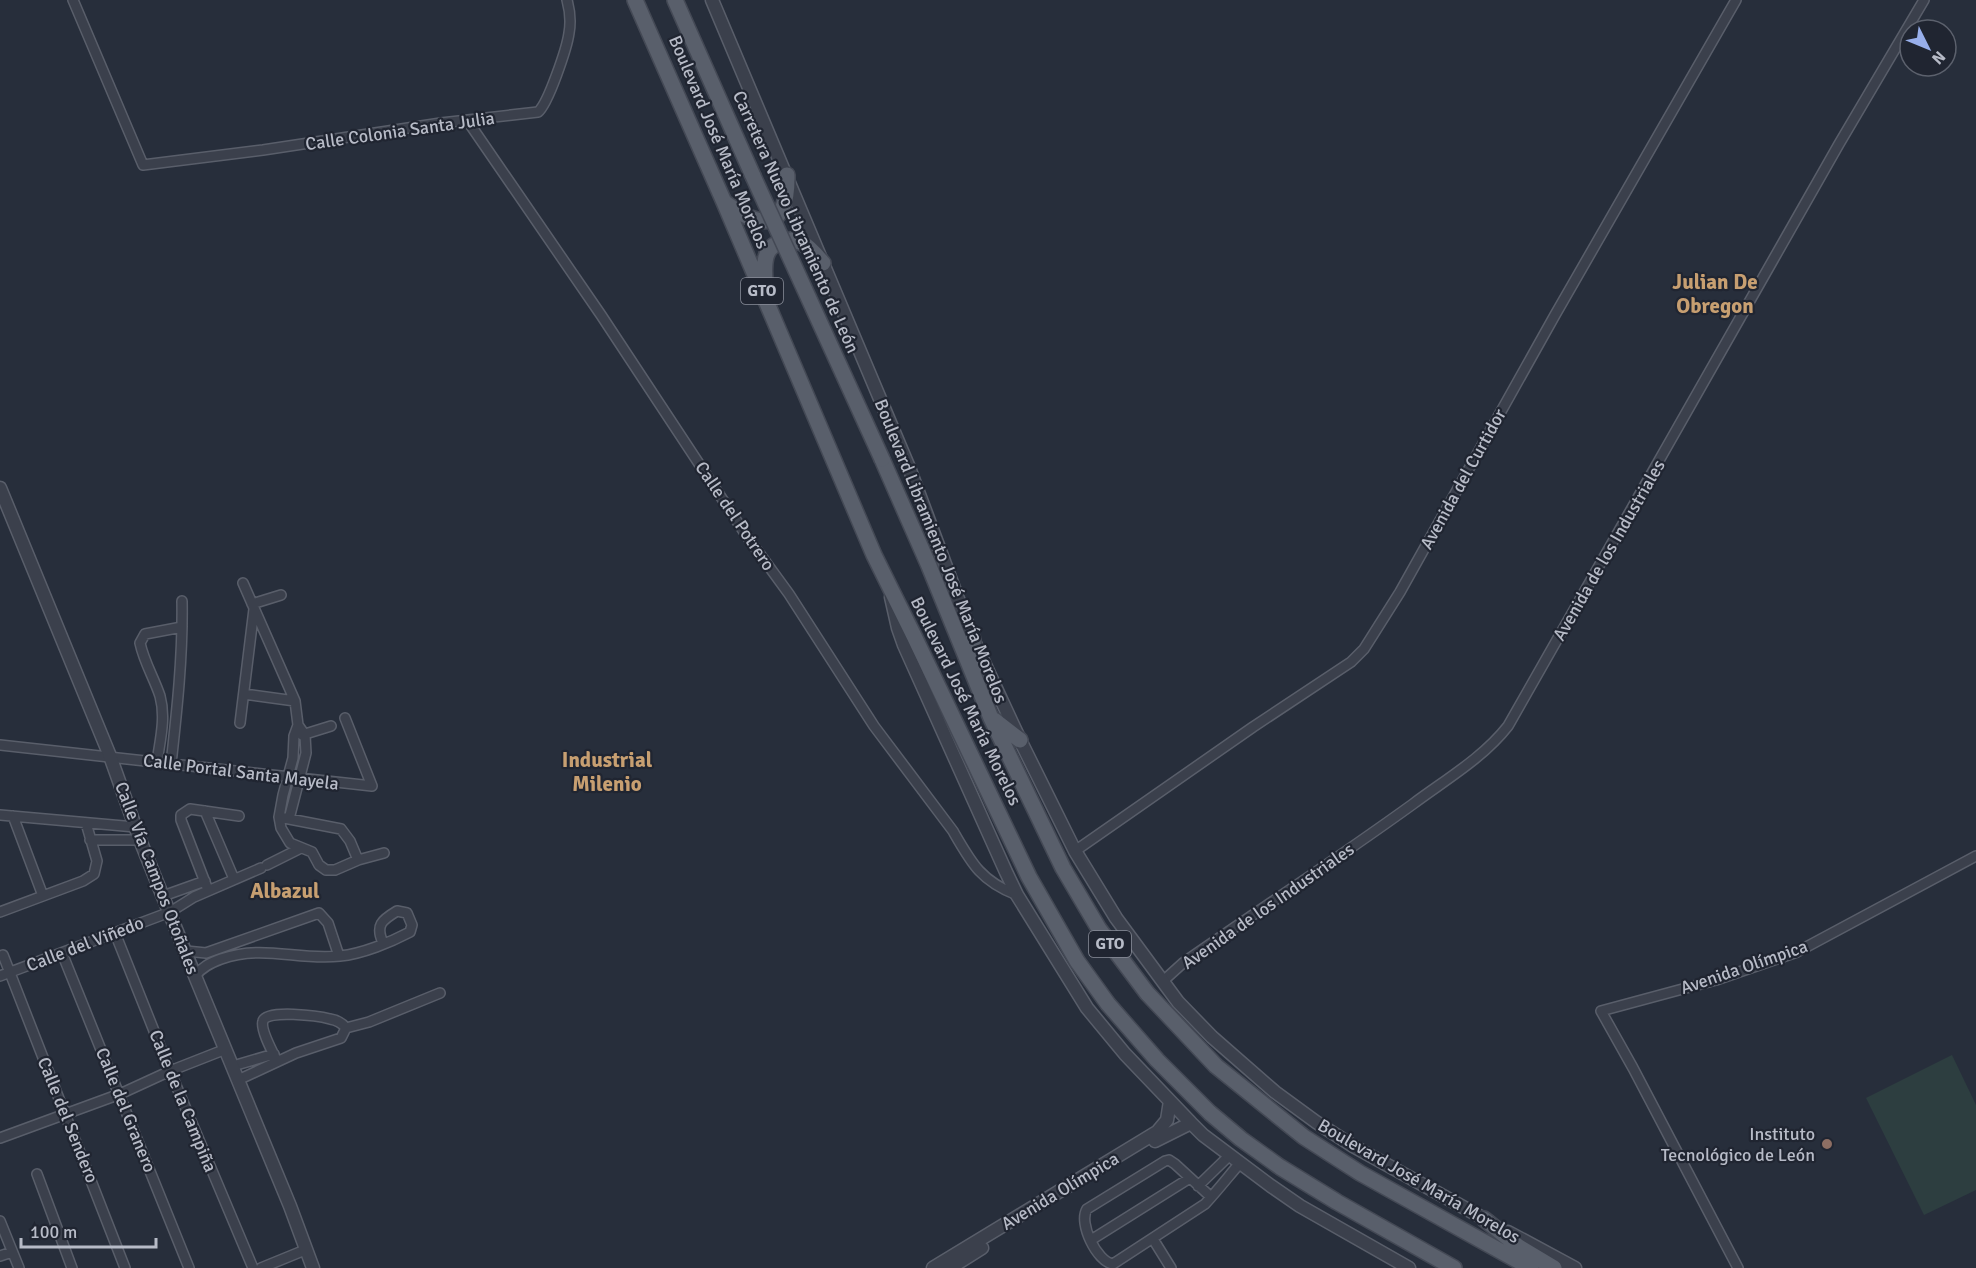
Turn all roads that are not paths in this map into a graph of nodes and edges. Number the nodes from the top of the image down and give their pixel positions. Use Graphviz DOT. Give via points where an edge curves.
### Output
graph roads {
  1 [pos="74,0"];
  2 [pos="567,0"];
  3 [pos="635,0"];
  4 [pos="675,0"];
  5 [pos="712,0"];
  6 [pos="1736,0"];
  7 [pos="1924,0"];
  8 [pos="467,120"];
  9 [pos="787,175"];
  10 [pos="724,202"];
  11 [pos="823,263"];
  12 [pos="767,303"];
  13 [pos="882,459"];
  14 [pos="0,488"];
  15 [pos="243,583"];
  16 [pos="887,583"];
  17 [pos="281,595"];
  18 [pos="182,601"];
  19 [pos="253,607"];
  20 [pos="183,627"];
  21 [pos="250,639"];
  22 [pos="269,639"];
  23 [pos="973,639"];
  24 [pos="975,680"];
  25 [pos="244,694"];
  26 [pos="160,696"];
  27 [pos="178,698"];
  28 [pos="295,701"];
  29 [pos="345,718"];
  30 [pos="991,718"];
  31 [pos="240,723"];
  32 [pos="298,725"];
  33 [pos="331,726"];
  34 [pos="305,735"];
  35 [pos="294,736"];
  36 [pos="1020,740"];
  37 [pos="0,745"];
  38 [pos="110,756"];
  39 [pos="157,762"];
  40 [pos="171,764"];
  41 [pos="286,778"];
  42 [pos="298,779"];
  43 [pos="205,811"];
  44 [pos="0,815"];
  45 [pos="13,816"];
  46 [pos="239,816"];
  47 [pos="284,818"];
  48 [pos="86,823"];
  49 [pos="135,827"];
  50 [pos="90,840"];
  51 [pos="140,840"];
  52 [pos="301,848"];
  53 [pos="1075,851"];
  54 [pos="384,853"];
  55 [pos="1976,856"];
  56 [pos="358,860"];
  57 [pos="234,879"];
  58 [pos="207,886"];
  59 [pos="42,896"];
  60 [pos="163,896"];
  61 [pos="1017,896"];
  62 [pos="0,912"];
  63 [pos="170,912"];
  64 [pos="115,933"];
  65 [pos="265,933"];
  66 [pos="383,943"];
  67 [pos="230,944"];
  68 [pos="186,951"];
  69 [pos="270,952"];
  70 [pos="62,953"];
  71 [pos="3,955"];
  72 [pos="234,955"];
  73 [pos="339,956"];
  74 [pos="5,975"];
  75 [pos="195,976"];
  76 [pos="1162,982"];
  77 [pos="440,993"];
  78 [pos="346,1028"];
  79 [pos="226,1049"];
  80 [pos="275,1058"];
  81 [pos="233,1066"];
  82 [pos="170,1071"];
  83 [pos="238,1080"];
  84 [pos="120,1094"];
  85 [pos="1170,1101"];
  86 [pos="66,1116"];
  87 [pos="1191,1123"];
  88 [pos="0,1138"];
  89 [pos="1235,1159"];
  90 [pos="37,1174"];
  91 [pos="1190,1178"];
  92 [pos="1198,1186"];
  93 [pos="1211,1197"];
  94 [pos="1485,1219"];
  95 [pos="0,1221"];
  96 [pos="1153,1239"];
  97 [pos="1091,1240"];
  98 [pos="305,1250"];
  99 [pos="12,1252"];
  100 [pos="0,1256"];
  101 [pos="1122,1264"];
  102 [pos="19,1268"];
  103 [pos="72,1268"];
  104 [pos="125,1268"];
  105 [pos="189,1268"];
  106 [pos="253,1268"];
  107 [pos="261,1268"];
  108 [pos="313,1268"];
  109 [pos="933,1268"];
  110 [pos="950,1268"];
  111 [pos="1171,1268"];
  112 [pos="1409,1268"];
  113 [pos="1454,1268"];
  114 [pos="1531,1268"];
  115 [pos="1554,1268"];
  116 [pos="1575,1268"];
  117 [pos="1738,1268"];
  1 -- 8 [label="street, Calle Colonia Santa Julia" via="143,165"];
  2 -- 8 [label="street, Calle Colonia Santa Julia" via="569,32 542,108 532,113"];
  3 -- 10 [label="main road, Boulevard José María Morelos / GTO"];
  4 -- 13 [label="main road, Carretera Nuevo Libramiento de León / GTO, bridge"];
  5 -- 9 [label="street, Boulevard Libramiento José María Morelos"];
  6 -- 53 [label="street, Avenida del Curtidor" via="1364,649 1351,662"];
  7 -- 76 [label="street, Avenida de los Industriales" via="1508,726 1497,740 1446,779 1183,963"];
  8 -- 61 [label="street, Calle del Potrero" via="874,726 986,879"];
  9 -- 10 [label="main road" via="785,206 769,221 747,218"];
  9 -- 11 [label="street, Boulevard Libramiento José María Morelos"];
  10 -- 12 [label="main road, Boulevard José María Morelos / GTO"];
  11 -- 12 [label="main road" via="795,241 771,247 765,261"];
  11 -- 23 [label="street, Boulevard Libramiento José María Morelos" via="910,471"];
  12 -- 16 [label="main road, Boulevard José María Morelos / GTO"];
  13 -- 24 [label="main road, Boulevard José María Morelos / GTO"];
  14 -- 38 [label="street, Calle Vía Campos Otoñales"];
  15 -- 19 [label="street"];
  16 -- 61 [label="street" via="904,645"];
  16 -- 113 [label="main road, Boulevard José María Morelos / GTO" via="1029,877 1077,961 1108,1004 1170,1075 1241,1138 1337,1202"];
  17 -- 19 [label="street"];
  18 -- 20 [label="street"];
  19 -- 21 [label="street"];
  19 -- 22 [label="street"];
  20 -- 26 [label="street" via="145,634 140,643"];
  20 -- 27 [label="street"];
  21 -- 22 [label="street"];
  21 -- 25 [label="street"];
  22 -- 28 [label="street"];
  23 -- 24 [label="main road"];
  23 -- 36 [label="street, Boulevard Libramiento José María Morelos"];
  24 -- 30 [label="main road, Boulevard José María Morelos / GTO"];
  25 -- 28 [label="street"];
  25 -- 31 [label="street"];
  26 -- 27 [label="street"];
  26 -- 39 [label="street" via="163,713"];
  27 -- 40 [label="street"];
  28 -- 32 [label="street"];
  29 -- 42 [label="street, Calle Portal Santa Mayela" via="372,786"];
  30 -- 36 [label="main road"];
  30 -- 114 [label="main road, Boulevard José María Morelos / GTO" via="1063,868 1093,919 1146,993 1186,1036 1273,1114 1337,1160"];
  32 -- 34 [label="street"];
  32 -- 35 [label="street"];
  33 -- 34 [label="street"];
  34 -- 35 [label="street"];
  34 -- 42 [label="street" via="306,753"];
  35 -- 41 [label="street"];
  36 -- 53 [label="street, Boulevard Libramiento José María Morelos"];
  37 -- 38 [label="street, Calle Portal Santa Mayela"];
  38 -- 39 [label="street, Calle Portal Santa Mayela"];
  38 -- 49 [label="street, Calle Vía Campos Otoñales"];
  39 -- 40 [label="street, Calle Portal Santa Mayela"];
  40 -- 41 [label="street, Calle Portal Santa Mayela"];
  41 -- 42 [label="street, Calle Portal Santa Mayela"];
  41 -- 47 [label="street"];
  42 -- 47 [label="street"];
  43 -- 46 [label="street"];
  43 -- 57 [label="street"];
  43 -- 58 [label="street" via="190,809 181,815 181,820"];
  44 -- 45 [label="street"];
  45 -- 48 [label="street"];
  45 -- 59 [label="street"];
  47 -- 52 [label="street" via="285,837"];
  47 -- 56 [label="street" via="341,829"];
  48 -- 49 [label="street"];
  48 -- 50 [label="street"];
  49 -- 51 [label="street, Calle Vía Campos Otoñales"];
  50 -- 51 [label="street"];
  50 -- 59 [label="street" via="97,861 94,874"];
  51 -- 60 [label="street, Calle Vía Campos Otoñales"];
  52 -- 56 [label="street" via="312,852 326,870"];
  52 -- 57 [label="street"];
  53 -- 76 [label="street, Boulevard Libramiento José María Morelos"];
  54 -- 56 [label="street"];
  55 -- 117 [label="street, Avenida Olímpica" via="1797,952 1716,980 1601,1011"];
  57 -- 58 [label="street"];
  58 -- 60 [label="street"];
  58 -- 63 [label="street, Calle del Viñedo"];
  59 -- 62 [label="street"];
  60 -- 63 [label="street, Calle Vía Campos Otoñales"];
  61 -- 85 [label="street" via="1087,1008"];
  63 -- 64 [label="street, Calle del Viñedo"];
  63 -- 68 [label="street, Calle Vía Campos Otoñales"];
  64 -- 70 [label="street, Calle del Viñedo"];
  64 -- 82 [label="street, Calle de la Campiña"];
  65 -- 67 [label="street"];
  65 -- 69 [label="street"];
  65 -- 73 [label="street" via="319,913 328,923"];
  66 -- 73 [label="street"];
  67 -- 68 [label="street" via="206,953"];
  67 -- 72 [label="street"];
  68 -- 75 [label="street, Calle Vía Campos Otoñales"];
  69 -- 72 [label="street"];
  69 -- 73 [label="street"];
  70 -- 74 [label="street, Calle del Viñedo"];
  70 -- 84 [label="street, Calle del Granero"];
  71 -- 74 [label="street, Calle del Sendero"];
  72 -- 75 [label="street" via="210,963"];
  74 -- 86 [label="street, Calle del Sendero"];
  75 -- 79 [label="street, Calle Vía Campos Otoñales"];
  76 -- 94 [label="street, Boulevard Libramiento José María Morelos" via="1223,1047 1275,1092 1353,1146"];
  77 -- 78 [label="street"];
  78 -- 80 [label="street" via="341,1038"];
  78 -- 80 [label="street" via="331,1019 266,1016 262,1026"];
  79 -- 81 [label="street, Calle Vía Campos Otoñales"];
  79 -- 82 [label="street"];
  80 -- 81 [label="street"];
  80 -- 83 [label="street"];
  81 -- 83 [label="street, Calle Vía Campos Otoñales"];
  82 -- 84 [label="street"];
  82 -- 106 [label="street, Calle de la Campiña"];
  83 -- 98 [label="street, Calle Vía Campos Otoñales"];
  84 -- 86 [label="street"];
  84 -- 105 [label="street, Calle del Granero"];
  85 -- 87 [label="street"];
  85 -- 109 [label="street, Avenida Olímpica" via="1167,1120 1157,1132"];
  86 -- 88 [label="street"];
  86 -- 104 [label="street, Calle del Sendero"];
  87 -- 89 [label="street"];
  87 -- 110 [label="street, Avenida Olímpica" via="1164,1135"];
  89 -- 92 [label="street"];
  89 -- 93 [label="street"];
  89 -- 112 [label="street" via="1325,1221"];
  90 -- 103 [label="street"];
  91 -- 92 [label="street"];
  91 -- 97 [label="street"];
  91 -- 97 [label="street" via="1172,1162 1165,1161 1091,1206 1083,1217"];
  92 -- 93 [label="street"];
  93 -- 96 [label="street"];
  94 -- 115 [label="main road" via="1519,1247"];
  94 -- 116 [label="street, Boulevard Libramiento José María Morelos"];
  95 -- 99 [label="street"];
  96 -- 101 [label="street"];
  96 -- 111 [label="street"];
  97 -- 101 [label="street" via="1104,1260"];
  98 -- 107 [label="street"];
  98 -- 108 [label="street, Calle Vía Campos Otoñales"];
  99 -- 100 [label="street"];
  99 -- 102 [label="street"];
}
